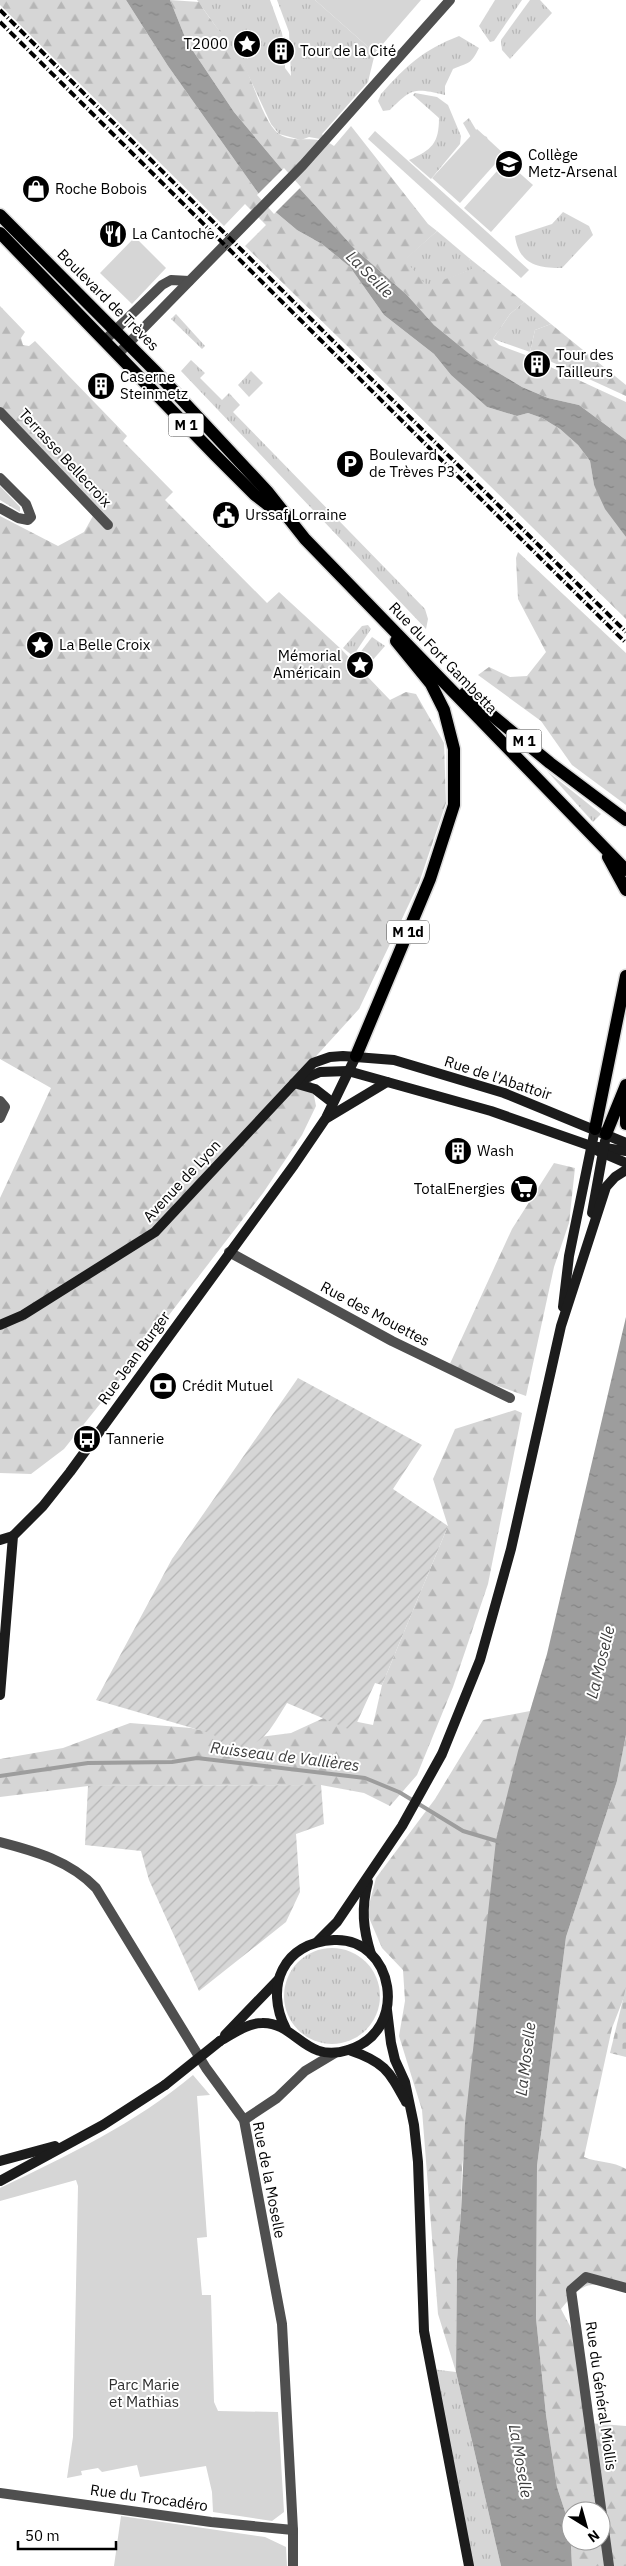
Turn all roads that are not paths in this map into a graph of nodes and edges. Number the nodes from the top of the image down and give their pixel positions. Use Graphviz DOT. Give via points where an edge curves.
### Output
graph roads {
  1 [pos="450,0"];
  2 [pos="0,215"];
  3 [pos="0,233"];
  4 [pos="189,281"];
  5 [pos="116,330"];
  6 [pos="106,340"];
  7 [pos="128,343"];
  8 [pos="118,354"];
  9 [pos="0,412"];
  10 [pos="0,478"];
  11 [pos="0,508"];
  12 [pos="291,523"];
  13 [pos="108,525"];
  14 [pos="362,598"];
  15 [pos="424,659"];
  16 [pos="626,820"];
  17 [pos="601,844"];
  18 [pos="626,870"];
  19 [pos="626,890"];
  20 [pos="626,976"];
  21 [pos="356,1056"];
  22 [pos="348,1071"];
  23 [pos="387,1082"];
  24 [pos="293,1083"];
  25 [pos="626,1085"];
  26 [pos="0,1101"];
  27 [pos="333,1103"];
  28 [pos="626,1106"];
  29 [pos="0,1118"];
  30 [pos="326,1118"];
  31 [pos="626,1124"];
  32 [pos="601,1132"];
  33 [pos="626,1143"];
  34 [pos="591,1146"];
  35 [pos="603,1151"];
  36 [pos="626,1152"];
  37 [pos="626,1163"];
  38 [pos="626,1170"];
  39 [pos="229,1252"];
  40 [pos="583,1261"];
  41 [pos="0,1325"];
  42 [pos="561,1326"];
  43 [pos="510,1398"];
  44 [pos="13,1536"];
  45 [pos="0,1540"];
  46 [pos="0,1695"];
  47 [pos="0,1842"];
  48 [pos="370,1872"];
  49 [pos="318,1941"];
  50 [pos="371,1954"];
  51 [pos="278,1980"];
  52 [pos="387,2010"];
  53 [pos="286,2029"];
  54 [pos="220,2041"];
  55 [pos="349,2050"];
  56 [pos="335,2053"];
  57 [pos="412,2112"];
  58 [pos="244,2120"];
  59 [pos="73,2141"];
  60 [pos="0,2161"];
  61 [pos="0,2180"];
  62 [pos="626,2288"];
  63 [pos="0,2492"];
  64 [pos="293,2530"];
  65 [pos="293,2566"];
  66 [pos="469,2566"];
  67 [pos="609,2566"];
  1 -- 4 [label="street" via="303,166"];
  2 -- 5 [label="main road, Boulevard de Trèves / M 1"];
  3 -- 6 [label="main road, Boulevard de Trèves / M 1"];
  4 -- 5 [label="street" via="171,280 162,285"];
  4 -- 7 [label="street"];
  5 -- 6 [label="street"];
  5 -- 7 [label="main road, Boulevard de Trèves / M 1"];
  6 -- 8 [label="main road, Boulevard de Trèves / M 1"];
  7 -- 8 [label="street"];
  7 -- 12 [label="main road, Boulevard de Trèves / M 1" via="266,491"];
  8 -- 12 [label="main road, Boulevard de Trèves / M 1" via="235,475"];
  9 -- 13 [label="street, Terrasse Bellecroix"];
  10 -- 11 [label="street" via="26,504 31,517 23,520"];
  12 -- 14 [label="main road, Boulevard de Trèves / M 1"];
  14 -- 15 [label="main road, Rue du Fort Gambetta / M 1"];
  14 -- 21 [label="main road, M 1d" via="431,684 444,710 454,749 454,806 430,879"];
  15 -- 16 [label="main road, M 1" via="550,763"];
  15 -- 17 [label="main road, Rue du Fort Gambetta / M 1"];
  17 -- 18 [label="main road, Rue du Fort Gambetta"];
  17 -- 19 [label="main road, M 1"];
  20 -- 32 [label="main road"];
  21 -- 22 [label="main road, Rue Jean Burger / M 1d"];
  21 -- 24 [label="main road, Avenue de Lyon" via="330,1057 312,1063"];
  21 -- 32 [label="main road, Rue de l'Abattoir" via="394,1060 504,1093"];
  22 -- 23 [label="main road"];
  22 -- 24 [label="main road, Avenue de Lyon" via="320,1072"];
  22 -- 27 [label="main road, Rue Jean Burger / M 1d"];
  23 -- 30 [label="main road"];
  23 -- 34 [label="main road" via="491,1111"];
  24 -- 27 [label="main road" via="315,1090"];
  24 -- 41 [label="main road, Avenue de Lyon" via="155,1232 23,1315"];
  25 -- 32 [label="main road"];
  26 -- 29 [label="street" via="5,1107"];
  27 -- 30 [label="main road, Rue Jean Burger / M 1d"];
  28 -- 31 [label="main road"];
  30 -- 39 [label="main road, Rue Jean Burger / M 1d"];
  32 -- 33 [label="main road, Rue de l'Abattoir"];
  32 -- 34 [label="main road"];
  32 -- 35 [label="main road"];
  34 -- 35 [label="main road"];
  34 -- 42 [label="main road" via="569,1256"];
  35 -- 36 [label="main road"];
  35 -- 37 [label="main road"];
  35 -- 40 [label="main road"];
  38 -- 40 [label="main road" via="606,1187"];
  39 -- 43 [label="street, Rue des Mouettes" via="392,1341"];
  39 -- 44 [label="main road, Rue Jean Burger / M 1d" via="70,1472"];
  40 -- 42 [label="main road"];
  42 -- 48 [label="main road" via="497,1604 480,1660 458,1716 427,1780 402,1826"];
  44 -- 45 [label="main road"];
  44 -- 46 [label="main road"];
  47 -- 58 [label="street, Rue de la Moselle" via="52,1857 96,1888 206,2068"];
  48 -- 49 [label="main road" via="337,1922"];
  48 -- 50 [label="main road" via="362,1903"];
  49 -- 50 [label="main road" via="337,1940 355,1944"];
  49 -- 51 [label="main road" via="300,1949 286,1963"];
  50 -- 52 [label="main road" via="387,1980"];
  51 -- 53 [label="main road" via="277,2006"];
  51 -- 54 [label="main road"];
  52 -- 55 [label="main road" via="380,2028 366,2042"];
  52 -- 57 [label="main road" via="395,2060 405,2082"];
  53 -- 54 [label="main road" via="262,2023 246,2027"];
  53 -- 56 [label="main road" via="308,2047"];
  54 -- 59 [label="main road, bridge" via="132,2108"];
  55 -- 56 [label="main road"];
  55 -- 57 [label="main road" via="371,2058 390,2072"];
  56 -- 58 [label="street" via="306,2071 277,2098"];
  57 -- 66 [label="main road" via="418,2162 424,2331"];
  58 -- 64 [label="street, Rue de la Moselle" via="282,2324"];
  59 -- 60 [label="main road"];
  59 -- 61 [label="main road"];
  62 -- 67 [label="street, Rue du Général Miollis" via="586,2277 571,2290"];
  63 -- 64 [label="street, Rue du Trocadéro" via="211,2522"];
  64 -- 65 [label="street, Rue de la Moselle"];
}
